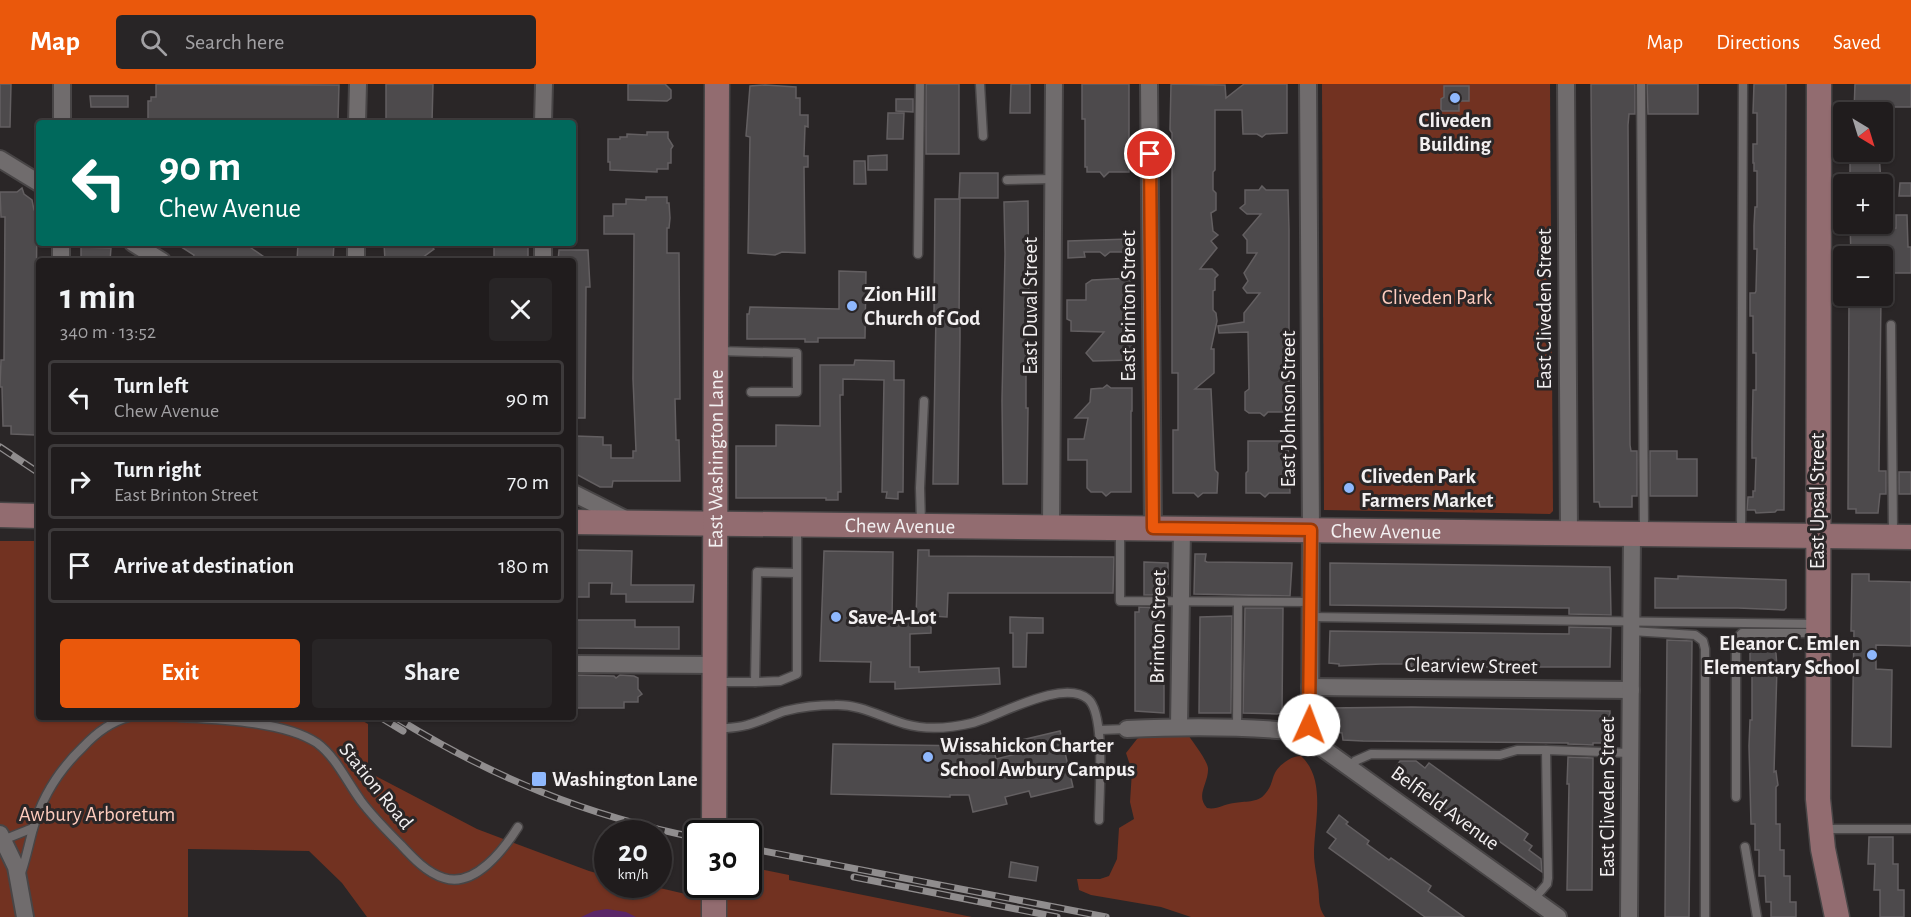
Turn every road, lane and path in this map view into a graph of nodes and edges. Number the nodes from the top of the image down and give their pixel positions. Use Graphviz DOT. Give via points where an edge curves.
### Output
graph roads {
  1 [pos="62,84"];
  2 [pos="358,84"];
  3 [pos="544,84"];
  4 [pos="717,84"];
  5 [pos="920,84"];
  6 [pos="980,84"];
  7 [pos="1054,84"];
  8 [pos="1149,84"];
  9 [pos="1308,84"];
  10 [pos="1566,84"];
  11 [pos="1641,84"];
  12 [pos="1743,84"];
  13 [pos="1818,84"];
  14 [pos="62,120"];
  15 [pos="357,120"];
  16 [pos="543,120"];
  17 [pos="983,136"];
  18 [pos="0,159"];
  19 [pos="1053,179"];
  20 [pos="1008,180"];
  21 [pos="36,181"];
  22 [pos="138,246"];
  23 [pos="918,254"];
  24 [pos="157,258"];
  25 [pos="1891,325"];
  26 [pos="714,351"];
  27 [pos="751,392"];
  28 [pos="924,401"];
  29 [pos="576,494"];
  30 [pos="0,515"];
  31 [pos="36,516"];
  32 [pos="576,522"];
  33 [pos="631,522"];
  34 [pos="716,523"];
  35 [pos="797,524"];
  36 [pos="921,526"];
  37 [pos="1051,527"];
  38 [pos="1120,528"];
  39 [pos="1153,528"];
  40 [pos="1182,529"];
  41 [pos="1311,530"];
  42 [pos="1569,533"];
  43 [pos="1638,534"];
  44 [pos="1741,535"];
  45 [pos="1817,536"];
  46 [pos="1902,537"];
  47 [pos="796,573"];
  48 [pos="1181,601"];
  49 [pos="1238,602"];
  50 [pos="1310,609"];
  51 [pos="1631,626"];
  52 [pos="1817,628"];
  53 [pos="576,664"];
  54 [pos="715,673"];
  55 [pos="755,682"];
  56 [pos="1310,687"];
  57 [pos="1630,690"];
  58 [pos="123,720"];
  59 [pos="208,720"];
  60 [pos="1179,726"];
  61 [pos="1237,727"];
  62 [pos="715,729"];
  63 [pos="1127,729"];
  64 [pos="1100,730"];
  65 [pos="1310,733"];
  66 [pos="1546,750"];
  67 [pos="1630,753"];
  68 [pos="1349,767"];
  69 [pos="1736,798"];
  70 [pos="714,820"];
  71 [pos="1099,820"];
  72 [pos="518,827"];
  73 [pos="33,828"];
  74 [pos="1820,829"];
  75 [pos="1911,829"];
  76 [pos="2,837"];
  77 [pos="1745,847"];
  78 [pos="19,879"];
  79 [pos="714,898"];
  80 [pos="1534,899"];
  81 [pos="24,917"];
  82 [pos="714,917"];
  83 [pos="1558,917"];
  84 [pos="1629,917"];
  85 [pos="1705,917"];
  86 [pos="1756,917"];
  87 [pos="1837,917"];
  1 -- 14 [label="street"];
  2 -- 15 [label="street"];
  3 -- 16 [label="street"];
  4 -- 26 [label="street, East Washington Lane"];
  5 -- 23 [label="lane"];
  6 -- 17 [label="lane"];
  7 -- 19 [label="street, East Duval Street"];
  8 -- 39 [label="street, East Brinton Street"];
  9 -- 41 [label="street, East Johnson Street"];
  10 -- 42 [label="street, East Cliveden Street"];
  11 -- 43 [label="lane"];
  12 -- 44 [label="lane"];
  13 -- 45 [label="street, East Upsal Street"];
  18 -- 21 [label="street"];
  19 -- 20 [label="lane"];
  19 -- 37 [label="street, East Duval Street"];
  22 -- 24 [label="street"];
  25 -- 46 [label="lane"];
  26 -- 27 [label="lane" via="797,353 797,393"];
  26 -- 34 [label="street, East Washington Lane"];
  28 -- 36 [label="lane"];
  29 -- 33 [label="street"];
  30 -- 31 [label="street"];
  32 -- 33 [label="street, Chew Avenue"];
  33 -- 34 [label="street, Chew Avenue"];
  34 -- 35 [label="street, Chew Avenue"];
  34 -- 54 [label="street, East Washington Lane"];
  35 -- 36 [label="street, Chew Avenue"];
  35 -- 47 [label="lane"];
  36 -- 37 [label="street, Chew Avenue"];
  37 -- 38 [label="street, Chew Avenue"];
  38 -- 39 [label="street, Chew Avenue"];
  38 -- 48 [label="lane" via="1120,601"];
  39 -- 40 [label="street, Chew Avenue"];
  40 -- 41 [label="street, Chew Avenue"];
  40 -- 48 [label="street, Brinton Street"];
  41 -- 42 [label="street, Chew Avenue"];
  41 -- 50 [label="street, East Johnson Street"];
  42 -- 43 [label="street, Chew Avenue"];
  43 -- 44 [label="street, Chew Avenue"];
  43 -- 51 [label="street, East Cliveden Street"];
  44 -- 45 [label="street, Chew Avenue"];
  45 -- 46 [label="street, Chew Avenue"];
  45 -- 52 [label="street, East Upsal Street"];
  47 -- 55 [label="lane" via="797,674 780,681"];
  47 -- 55 [label="lane" via="757,573"];
  48 -- 49 [label="lane"];
  48 -- 60 [label="street, Brinton Street"];
  49 -- 50 [label="lane"];
  49 -- 61 [label="lane"];
  50 -- 51 [label="lane"];
  50 -- 56 [label="street, East Johnson Street"];
  51 -- 52 [label="lane"];
  51 -- 57 [label="street, East Cliveden Street"];
  51 -- 85 [label="lane" via="1695,635 1703,641"];
  52 -- 69 [label="lane" via="1742,633 1736,639"];
  52 -- 74 [label="street, East Upsal Street"];
  53 -- 54 [label="street"];
  54 -- 55 [label="lane"];
  54 -- 62 [label="street, East Washington Lane"];
  56 -- 57 [label="street, Clearview Street"];
  56 -- 65 [label="street, East Johnson Street"];
  57 -- 67 [label="street, East Cliveden Street"];
  58 -- 73 [label="lane" via="102,730 71,759 47,792"];
  59 -- 72 [label="lane, Station Road" via="267,726 314,742 326,751 384,828 423,866 444,878 461,879 483,867 504,849"];
  60 -- 61 [label="street"];
  60 -- 63 [label="street"];
  61 -- 65 [label="street"];
  62 -- 64 [label="lane" via="747,725 786,711 835,705 852,706 925,728 950,726 973,723 1030,700 1071,694 1088,699 1094,706"];
  62 -- 70 [label="street, East Washington Lane"];
  63 -- 64 [label="lane"];
  64 -- 71 [label="lane"];
  65 -- 68 [label="street, Belfield Avenue" via="1318,745"];
  66 -- 67 [label="lane"];
  66 -- 68 [label="lane" via="1371,754"];
  66 -- 80 [label="lane" via="1549,871 1547,884"];
  67 -- 84 [label="street, East Cliveden Street"];
  68 -- 80 [label="street, Belfield Avenue"];
  73 -- 76 [label="lane"];
  73 -- 78 [label="lane"];
  74 -- 75 [label="lane"];
  74 -- 87 [label="street, East Upsal Street"];
  76 -- 78 [label="street"];
  77 -- 86 [label="lane"];
  78 -- 81 [label="street"];
  79 -- 82 [label="street"];
  80 -- 83 [label="street, Belfield Avenue"];
}
